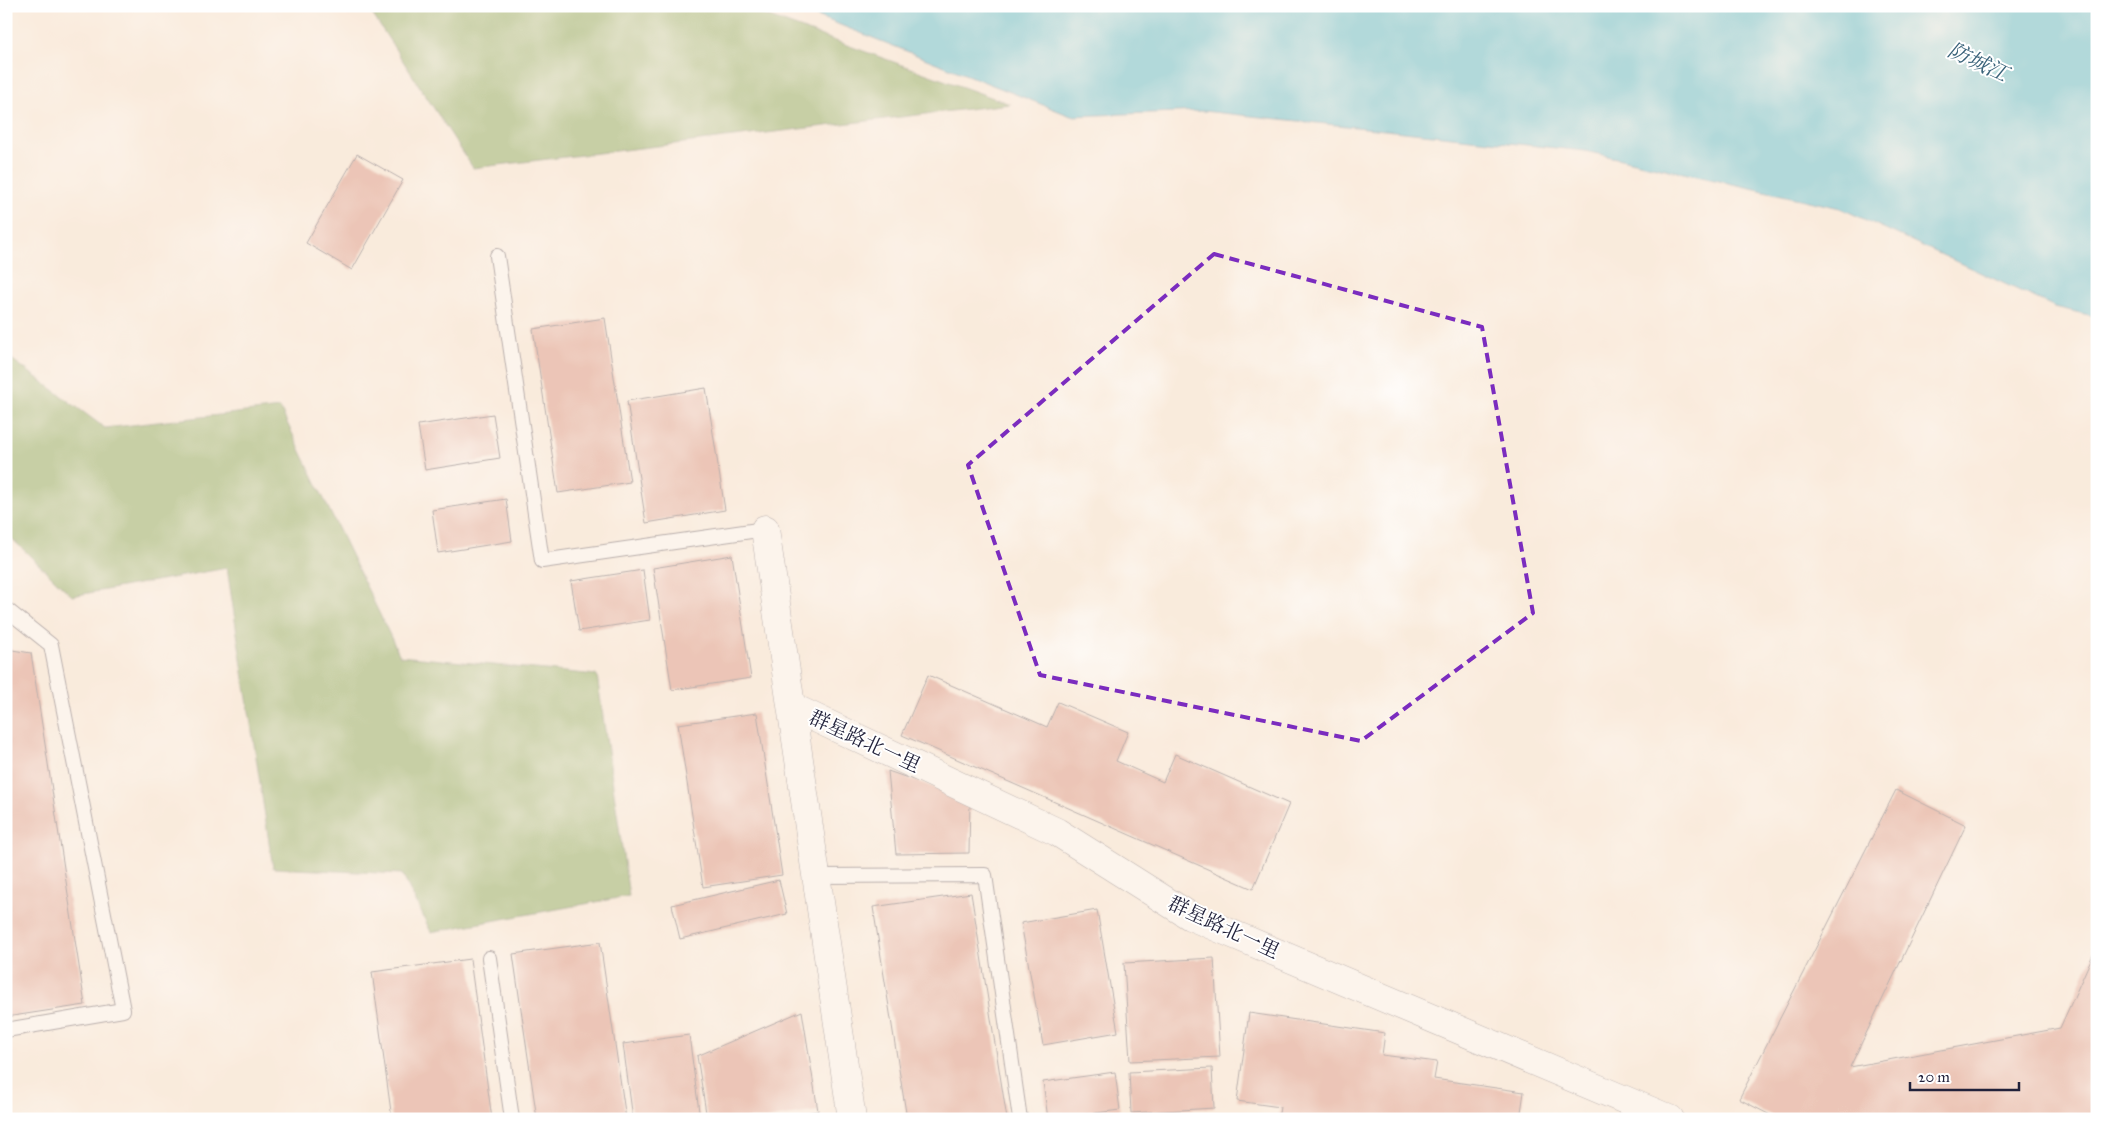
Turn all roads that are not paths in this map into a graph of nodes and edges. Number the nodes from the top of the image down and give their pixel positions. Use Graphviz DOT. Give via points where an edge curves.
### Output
graph roads {
  1 [pos="498,256"];
  2 [pos="765,529"];
  3 [pos="6,609"];
  4 [pos="792,707"];
  5 [pos="817,876"];
  6 [pos="489,958"];
  7 [pos="6,1030"];
  8 [pos="512,1119"];
  9 [pos="852,1119"];
  10 [pos="1020,1119"];
  11 [pos="1670,1119"];
  1 -- 2 [label="lane" via="542,561"];
  2 -- 4 [label="street"];
  3 -- 7 [label="lane" via="51,644 123,1010"];
  4 -- 5 [label="street"];
  4 -- 11 [label="street, 群星路北一里" via="1058,832 1190,916"];
  5 -- 9 [label="street"];
  5 -- 10 [label="lane" via="985,875"];
  6 -- 8 [label="lane"];
}
